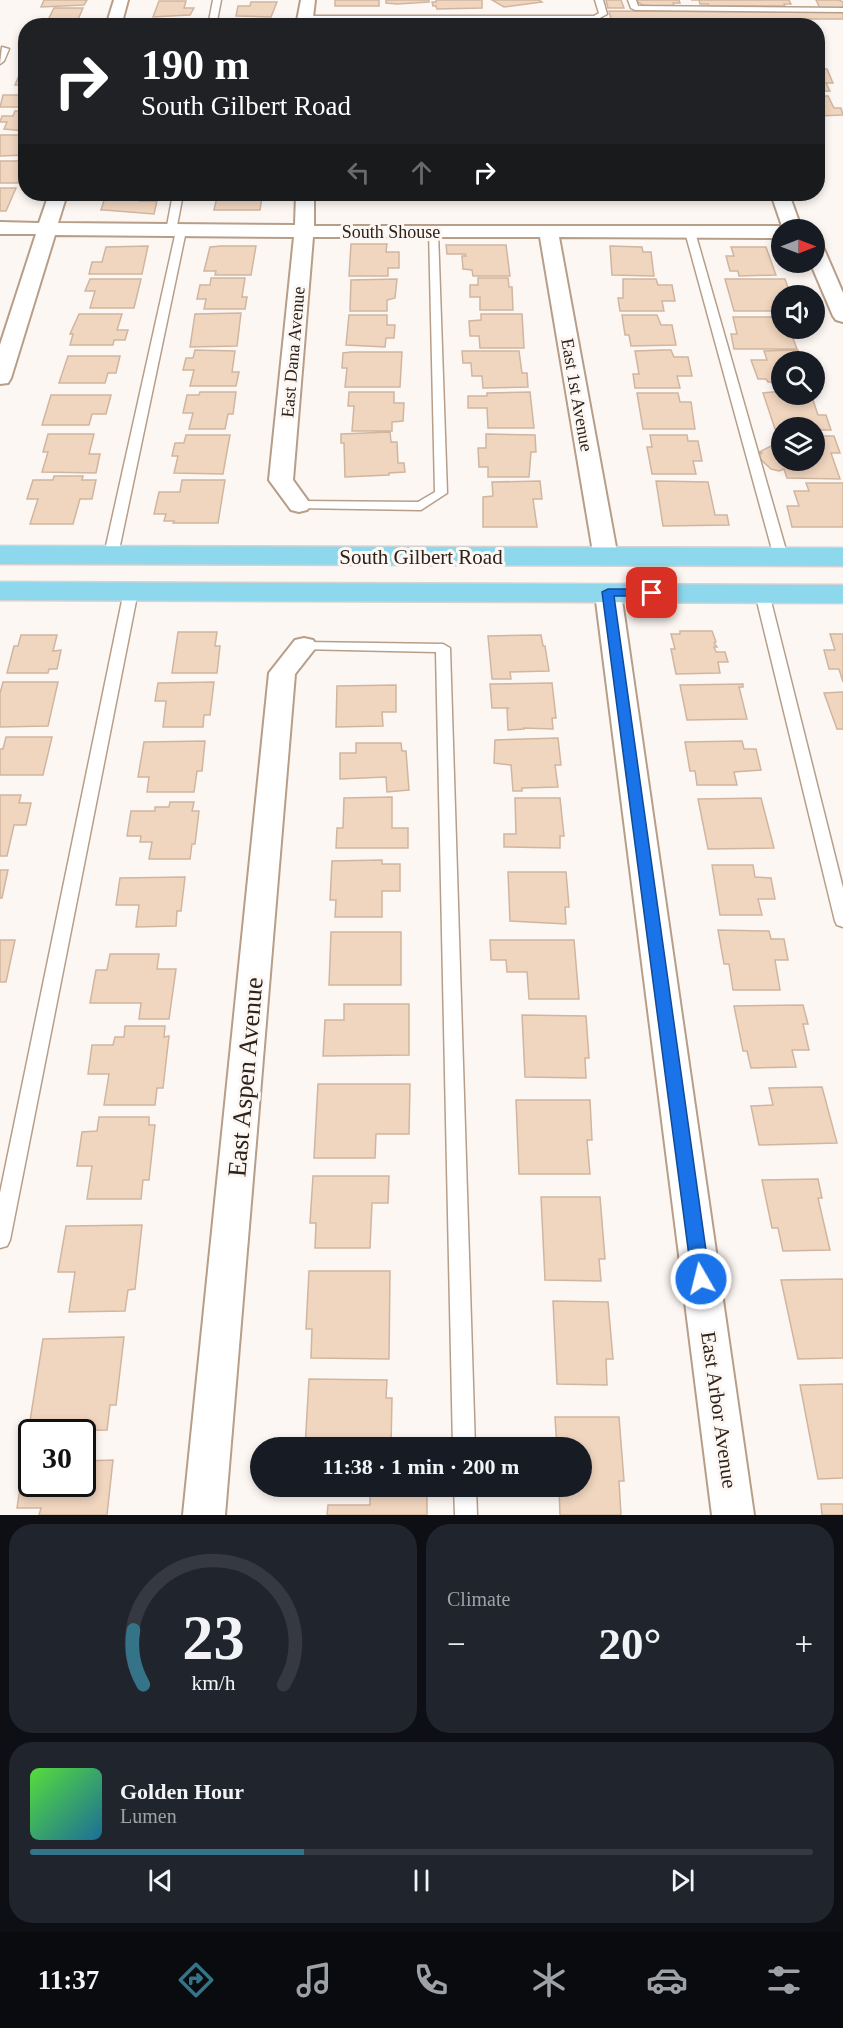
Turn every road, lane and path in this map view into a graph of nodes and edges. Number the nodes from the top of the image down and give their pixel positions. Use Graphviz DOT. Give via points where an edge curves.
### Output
graph roads {
  1 [pos="121,0"];
  2 [pos="217,0"];
  3 [pos="308,0"];
  4 [pos="599,0"];
  5 [pos="632,0"];
  6 [pos="806,0"];
  7 [pos="689,4"];
  8 [pos="811,9"];
  9 [pos="843,10"];
  10 [pos="115,18"];
  11 [pos="214,18"];
  12 [pos="305,18"];
  13 [pos="596,18"];
  14 [pos="5,49"];
  15 [pos="0,61"];
  16 [pos="56,201"];
  17 [pos="178,201"];
  18 [pos="305,201"];
  19 [pos="783,201"];
  20 [pos="789,219"];
  21 [pos="0,228"];
  22 [pos="47,228"];
  23 [pos="176,231"];
  24 [pos="304,231"];
  25 [pos="433,232"];
  26 [pos="549,232"];
  27 [pos="690,232"];
  28 [pos="771,232"];
  29 [pos="824,273"];
  30 [pos="843,316"];
  31 [pos="0,378"];
  32 [pos="299,505"];
  33 [pos="0,555"];
  34 [pos="111,555"];
  35 [pos="781,557"];
  36 [pos="843,557"];
  37 [pos="606,558"];
  38 [pos="0,591"];
  39 [pos="131,591"];
  40 [pos="608,592"];
  41 [pos="762,593"];
  42 [pos="843,594"];
  43 [pos="304,646"];
  44 [pos="843,921"];
  45 [pos="0,1240"];
  46 [pos="464,1437"];
  47 [pos="465,1497"];
  48 [pos="204,1515"];
  49 [pos="466,1515"];
  50 [pos="733,1515"];
  1 -- 10 [label="street"];
  2 -- 11 [label="lane"];
  3 -- 12 [label="street"];
  4 -- 13 [label="lane" via="603,14"];
  5 -- 7 [label="lane" via="635,8"];
  6 -- 8 [label="lane"];
  7 -- 8 [label="lane"];
  8 -- 9 [label="lane"];
  14 -- 15 [label="lane"];
  16 -- 22 [label="street"];
  17 -- 23 [label="lane"];
  18 -- 24 [label="street, East Dana Avenue"];
  19 -- 20 [label="street"];
  21 -- 22 [label="street, South Shouse"];
  22 -- 23 [label="street, South Shouse"];
  22 -- 31 [label="street"];
  23 -- 24 [label="street, South Shouse"];
  23 -- 34 [label="lane"];
  24 -- 25 [label="street, South Shouse"];
  24 -- 32 [label="street, East Dana Avenue" via="281,480"];
  25 -- 26 [label="street, South Shouse"];
  25 -- 32 [label="lane" via="441,493 421,506"];
  26 -- 27 [label="street, South Shouse"];
  26 -- 37 [label="street, East 1st Avenue"];
  27 -- 28 [label="street, South Shouse"];
  27 -- 35 [label="lane"];
  29 -- 30 [label="street"];
  33 -- 34 [label="main road, South Gilbert Road"];
  34 -- 37 [label="main road, South Gilbert Road"];
  35 -- 36 [label="main road, South Gilbert Road"];
  35 -- 37 [label="main road, South Gilbert Road"];
  38 -- 39 [label="main road, South Gilbert Road"];
  39 -- 40 [label="main road, South Gilbert Road"];
  39 -- 45 [label="lane"];
  40 -- 41 [label="main road, South Gilbert Road"];
  40 -- 50 [label="street, East Arbor Avenue"];
  41 -- 42 [label="main road, South Gilbert Road"];
  41 -- 44 [label="lane"];
  43 -- 46 [label="lane" via="443,648"];
  43 -- 48 [label="street, East Aspen Avenue" via="282,673"];
  47 -- 49 [label="lane"];
}
